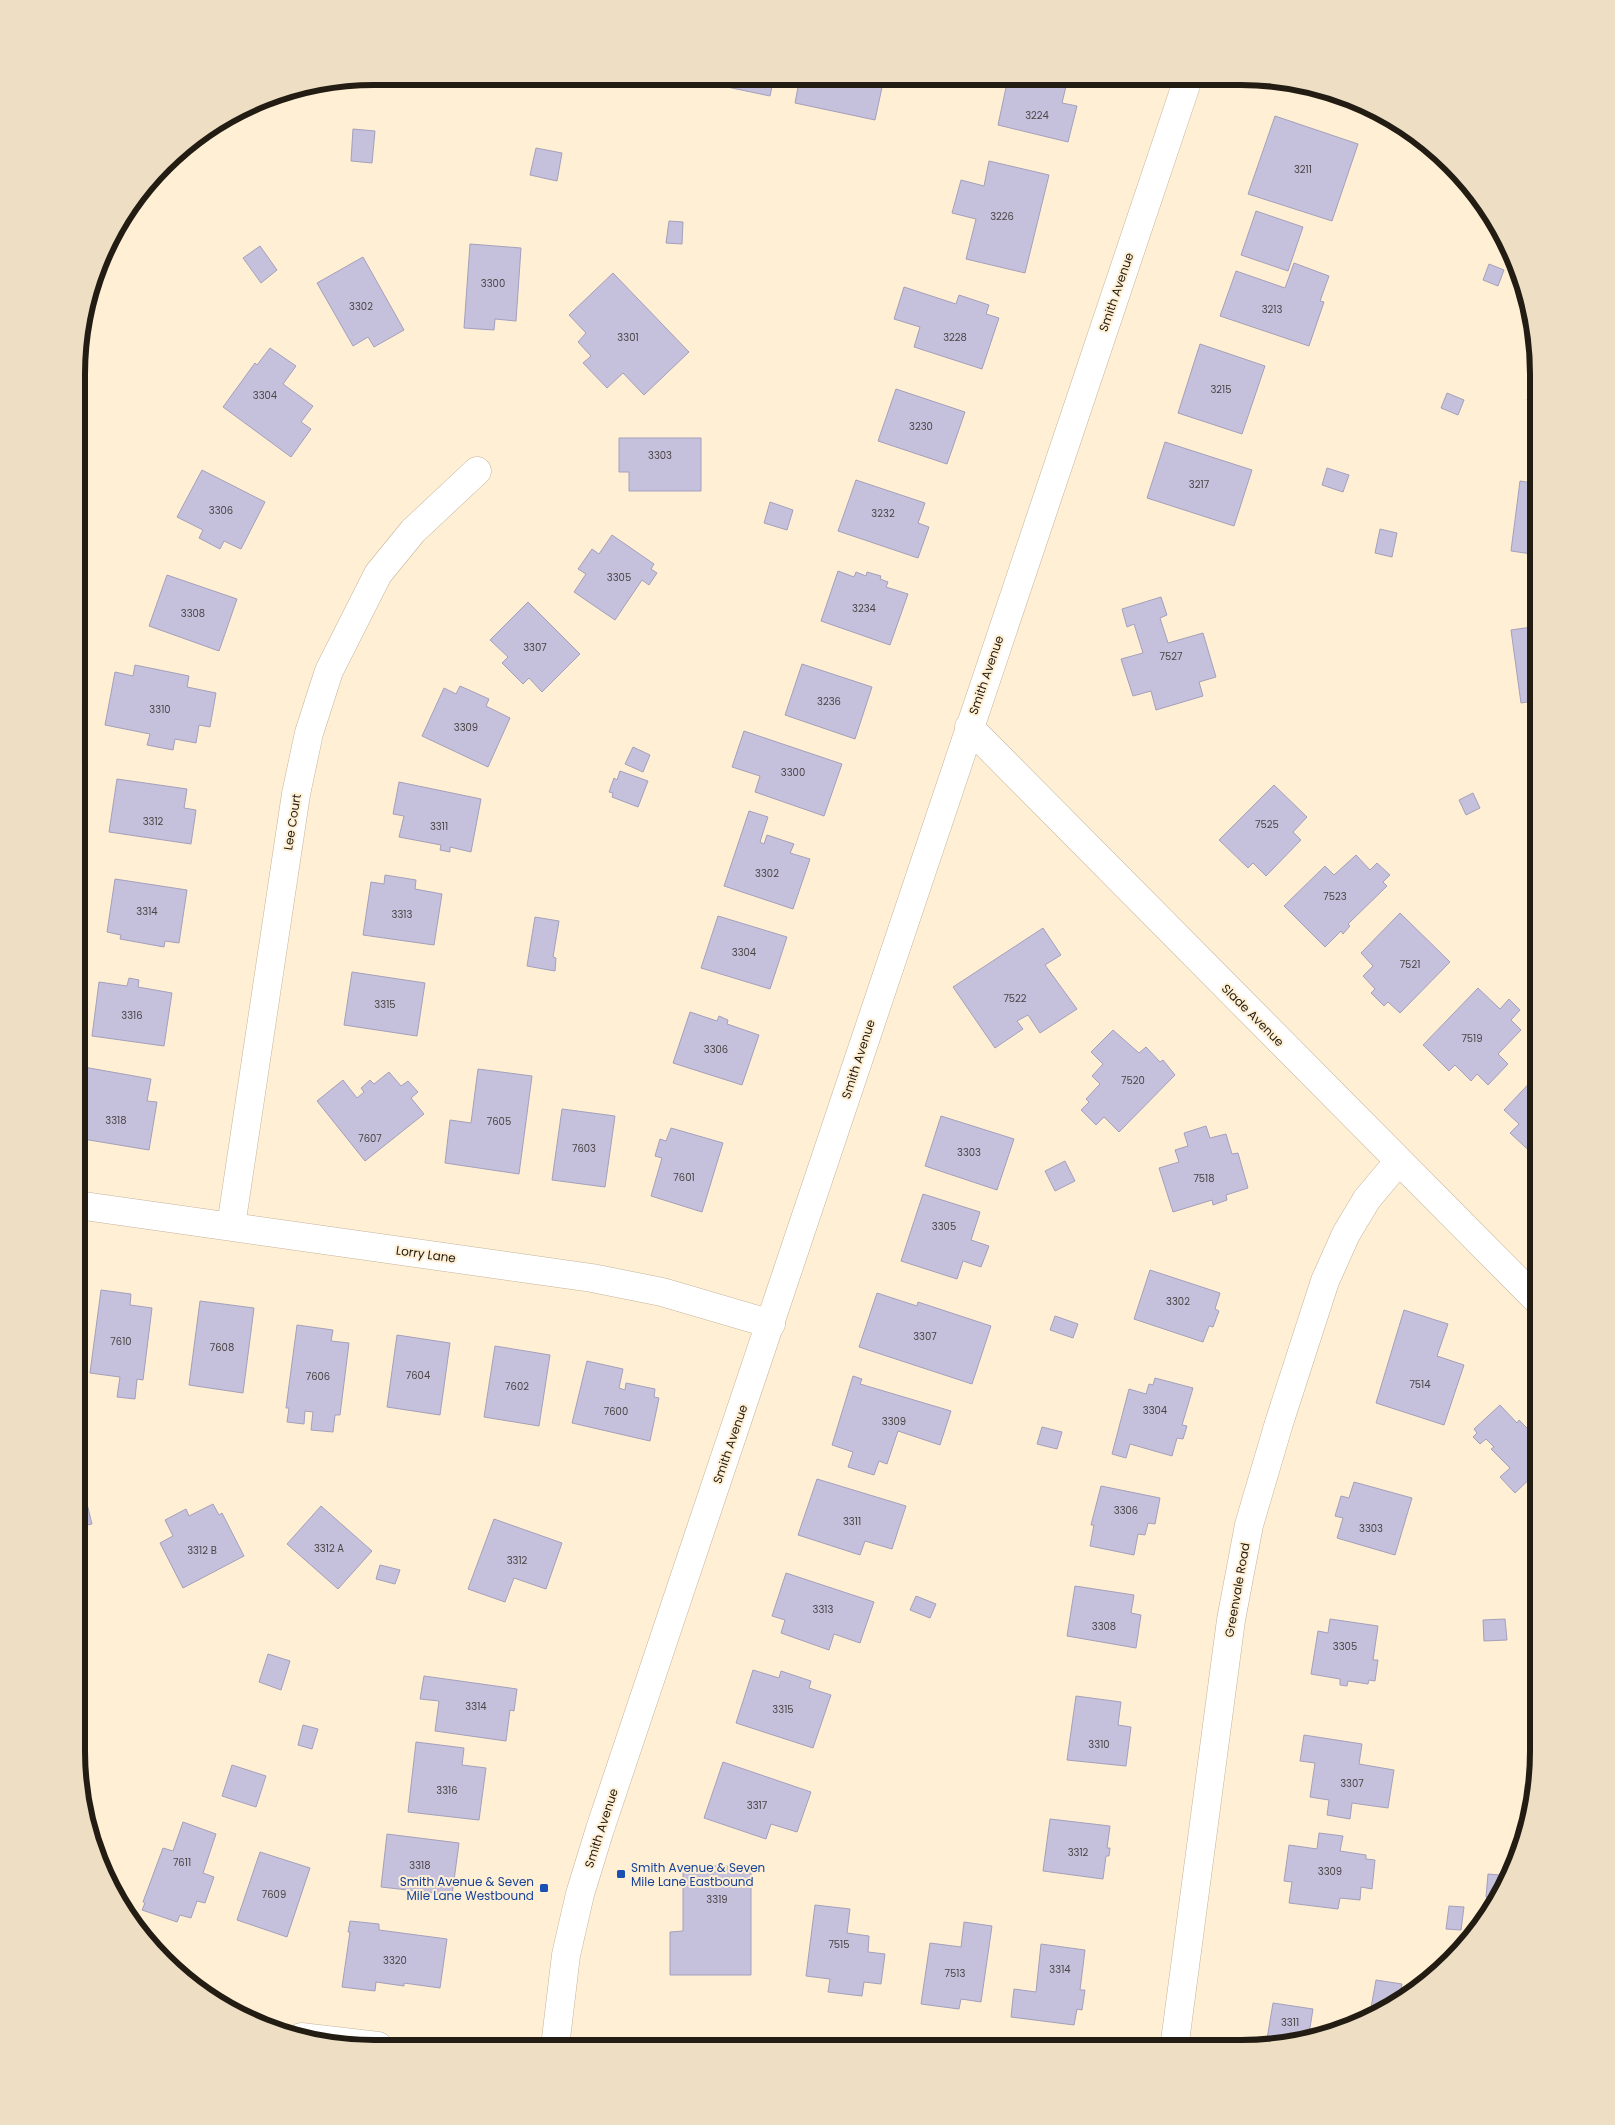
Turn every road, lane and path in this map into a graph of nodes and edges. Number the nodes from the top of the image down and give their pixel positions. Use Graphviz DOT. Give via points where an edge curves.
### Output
graph roads {
  1 [pos="1186,85"];
  2 [pos="477,471"];
  3 [pos="969,726"];
  4 [pos="1398,1162"];
  5 [pos="85,1206"];
  6 [pos="231,1226"];
  7 [pos="1530,1293"];
  8 [pos="771,1324"];
  9 [pos="556,2040"];
  10 [pos="1175,2040"];
  1 -- 3 [label="street, Smith Avenue"];
  2 -- 6 [label="street, Lee Court" via="412,531 378,574 328,671 309,733 296,794"];
  3 -- 4 [label="street, Slade Avenue"];
  3 -- 8 [label="street, Smith Avenue"];
  4 -- 7 [label="street, Slade Avenue"];
  4 -- 10 [label="street, Greenvale Road" via="1350,1227 1325,1281 1278,1423 1250,1525 1231,1620"];
  5 -- 6 [label="street, Lorry Lane"];
  6 -- 8 [label="street, Lorry Lane" via="592,1278 662,1292"];
  8 -- 9 [label="street, Smith Avenue" via="580,1894 566,1955"];
}
